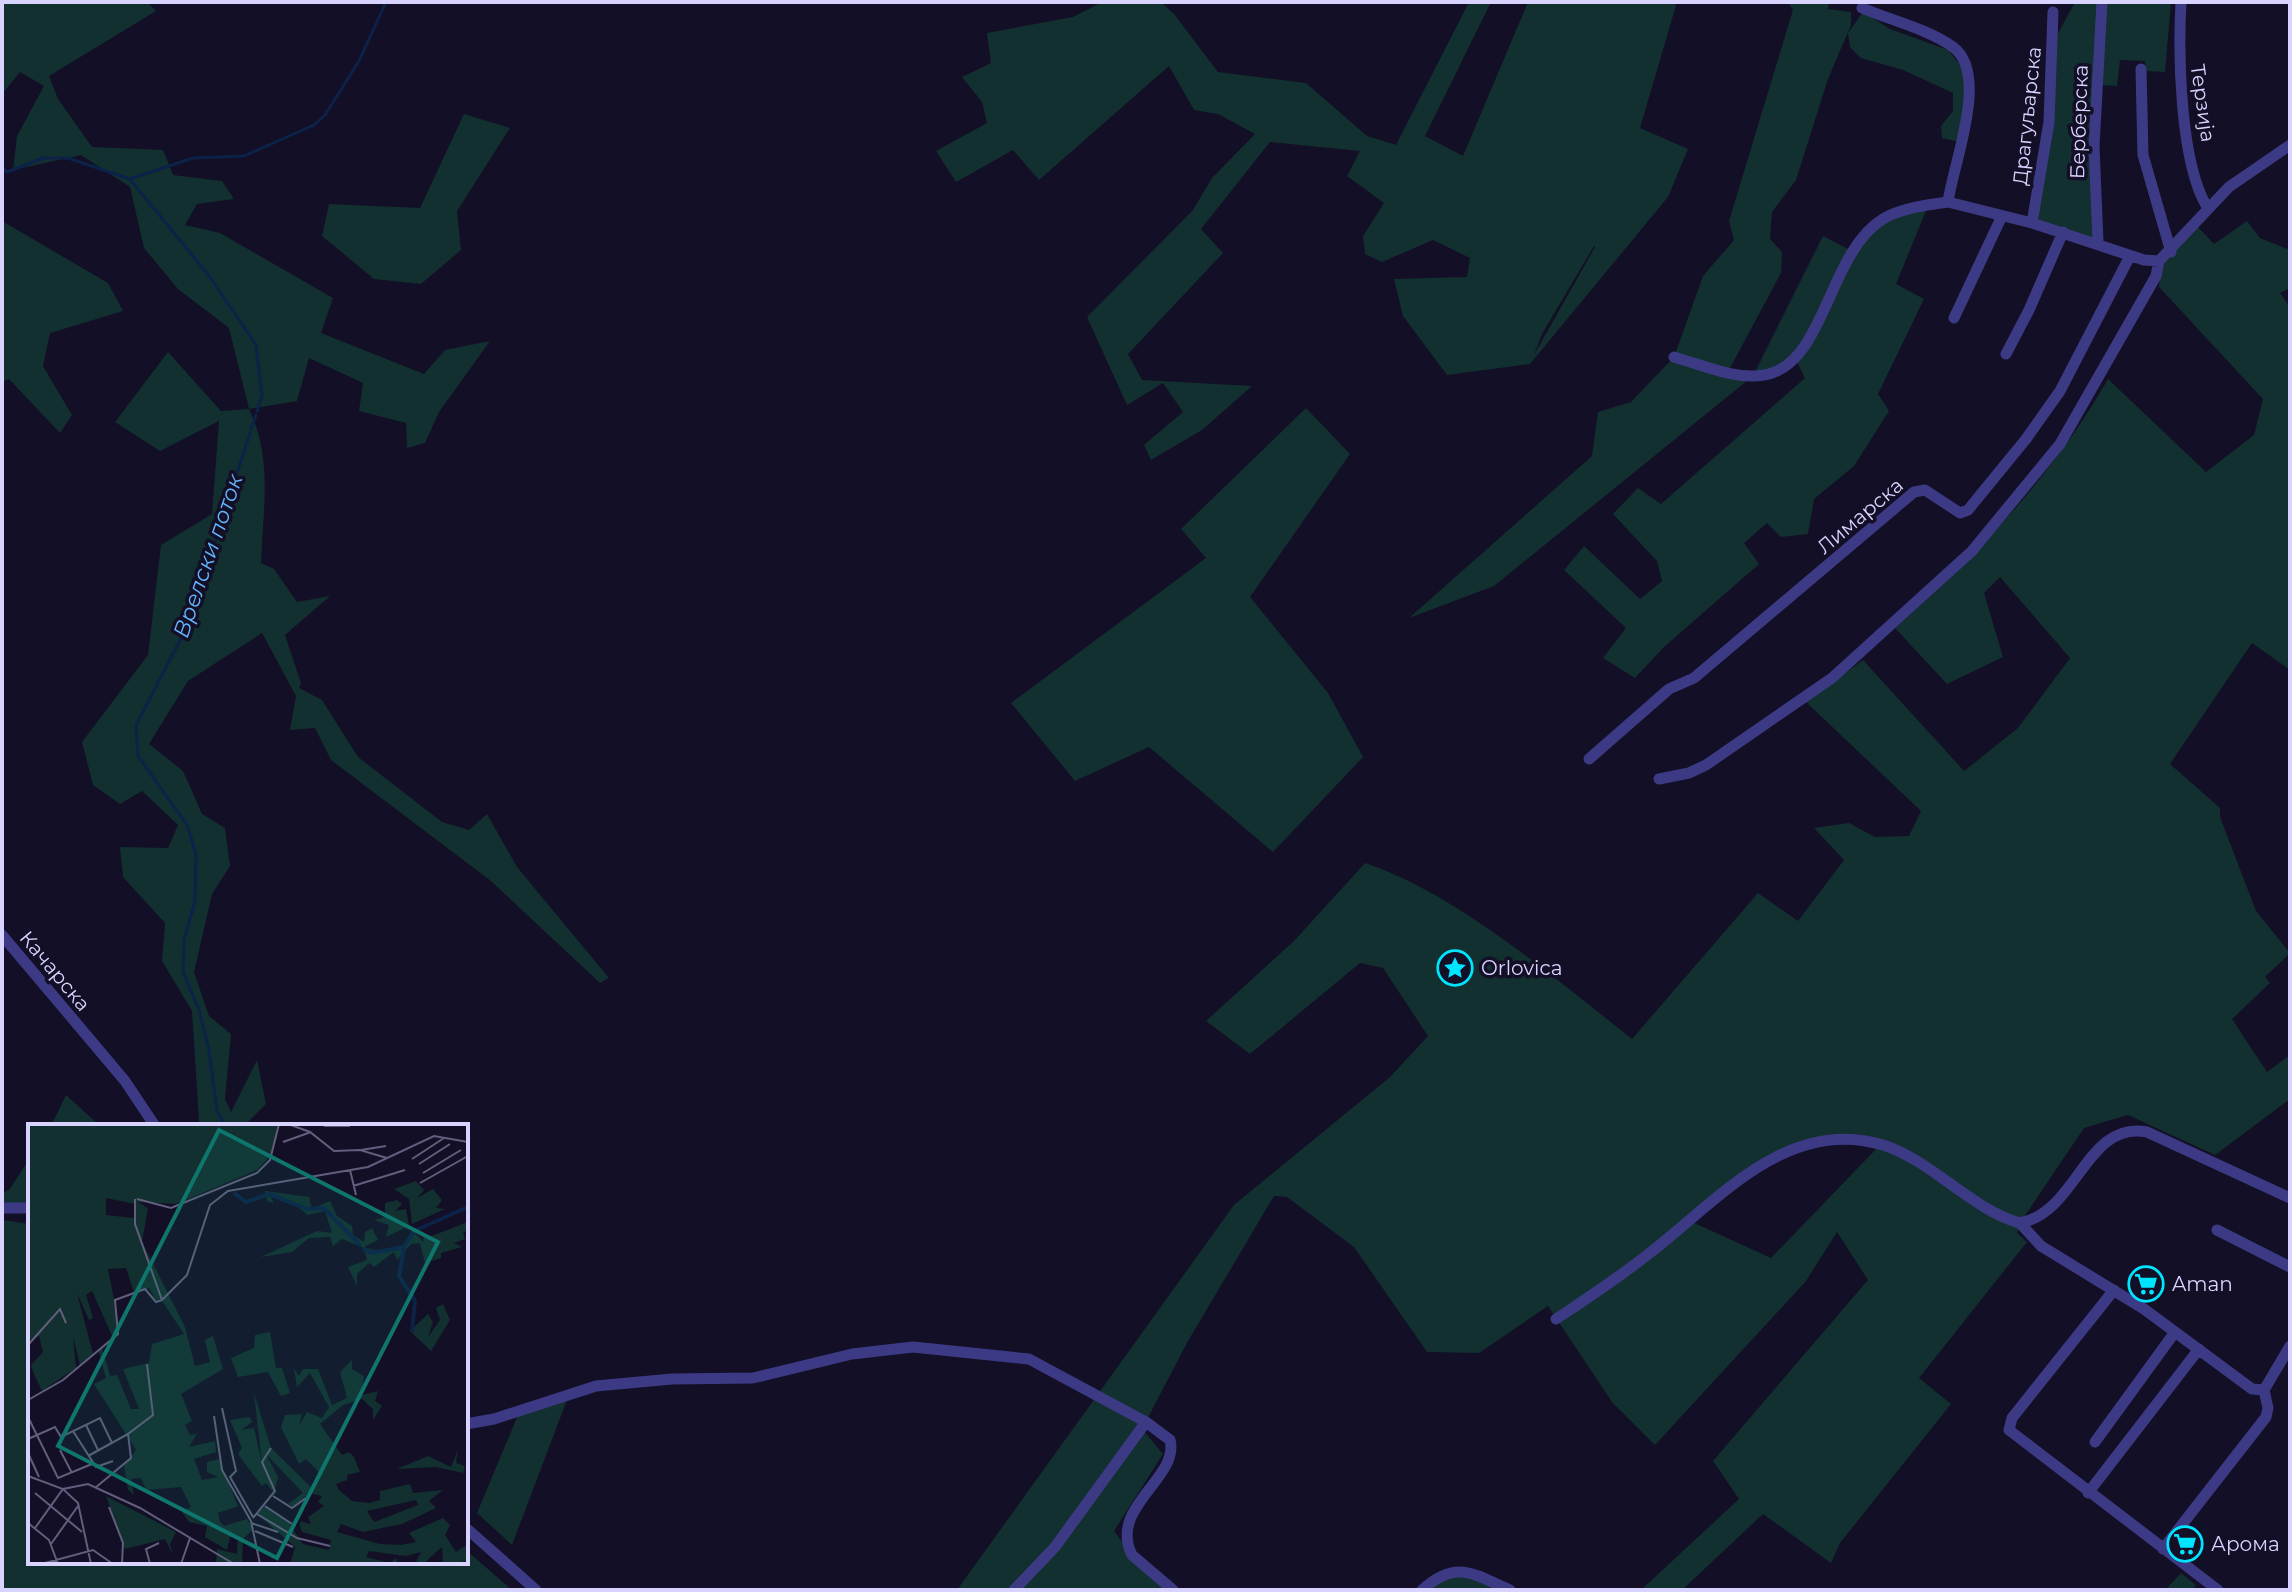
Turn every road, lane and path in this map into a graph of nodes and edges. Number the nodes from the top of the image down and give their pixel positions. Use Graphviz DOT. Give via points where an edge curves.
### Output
graph roads {
  1 [pos="2102,2"];
  2 [pos="2181,2"];
  3 [pos="1862,8"];
  4 [pos="2053,12"];
  5 [pos="2141,69"];
  6 [pos="2290,145"];
  7 [pos="1948,202"];
  8 [pos="2207,207"];
  9 [pos="2001,218"];
  10 [pos="2032,223"];
  11 [pos="2063,232"];
  12 [pos="2098,242"];
  13 [pos="2171,252"];
  14 [pos="2130,256"];
  15 [pos="2159,261"];
  16 [pos="1954,318"];
  17 [pos="2006,354"];
  18 [pos="1674,357"];
  19 [pos="1589,759"];
  20 [pos="1659,779"];
  21 [pos="2,935"];
  22 [pos="154,1124"];
  23 [pos="2290,1198"];
  24 [pos="2,1208"];
  25 [pos="28,1208"];
  26 [pos="2020,1223"];
  27 [pos="2217,1230"];
  28 [pos="2290,1267"];
  29 [pos="2114,1290"];
  30 [pos="1556,1319"];
  31 [pos="2175,1332"];
  32 [pos="2290,1346"];
  33 [pos="2199,1349"];
  34 [pos="2264,1390"];
  35 [pos="1146,1422"];
  36 [pos="468,1424"];
  37 [pos="2095,1442"];
  38 [pos="2088,1493"];
  39 [pos="468,1530"];
  40 [pos="2163,1549"];
  41 [pos="536,1590"];
  42 [pos="1014,1590"];
  43 [pos="1173,1590"];
  44 [pos="1422,1590"];
  45 [pos="1510,1590"];
  46 [pos="2218,1590"];
  1 -- 12 [label="street, Берберска" via="2094,146"];
  2 -- 8 [label="street, Терзија" via="2183,115"];
  3 -- 7 [label="street" via="1951,46 1964,62 1971,92"];
  4 -- 10 [label="street, Драгуљарска" via="2049,122"];
  5 -- 13 [label="street" via="2143,155"];
  6 -- 8 [label="street"];
  7 -- 9 [label="street"];
  7 -- 18 [label="street" via="1896,213 1863,235 1810,340 1774,373 1738,375"];
  8 -- 13 [label="street"];
  9 -- 10 [label="street"];
  9 -- 16 [label="street"];
  10 -- 11 [label="street"];
  11 -- 12 [label="street"];
  11 -- 17 [label="street"];
  12 -- 14 [label="street"];
  13 -- 15 [label="street"];
  14 -- 15 [label="street"];
  14 -- 19 [label="street, Лимарска" via="2060,391 1968,510 1960,513 1925,490 1914,492 1694,678 1669,689"];
  15 -- 20 [label="street" via="2156,276 2060,444 1972,551 1832,678 1706,765"];
  21 -- 22 [label="street, Качарска" via="125,1081"];
  23 -- 26 [label="street" via="2147,1132 2123,1131 2109,1139 2054,1207"];
  24 -- 25 [label="street"];
  26 -- 29 [label="street" via="2041,1246"];
  26 -- 30 [label="street" via="1896,1150 1857,1139 1820,1140 1752,1170 1651,1252"];
  27 -- 28 [label="street"];
  29 -- 31 [label="street"];
  29 -- 38 [label="street" via="2008,1424 2015,1438"];
  31 -- 33 [label="street"];
  31 -- 37 [label="street"];
  32 -- 34 [label="street"];
  33 -- 34 [label="street" via="2252,1389"];
  33 -- 38 [label="street"];
  34 -- 40 [label="street" via="2266,1417"];
  35 -- 36 [label="street" via="1029,1359 913,1347 852,1354 753,1378 596,1386"];
  35 -- 42 [label="street" via="1055,1547"];
  35 -- 43 [label="street" via="1165,1434 1172,1451 1131,1516 1129,1550"];
  38 -- 40 [label="street"];
  39 -- 41 [label="street"];
  40 -- 46 [label="street"];
  44 -- 45 [label="street" via="1439,1575 1470,1573"];
}
